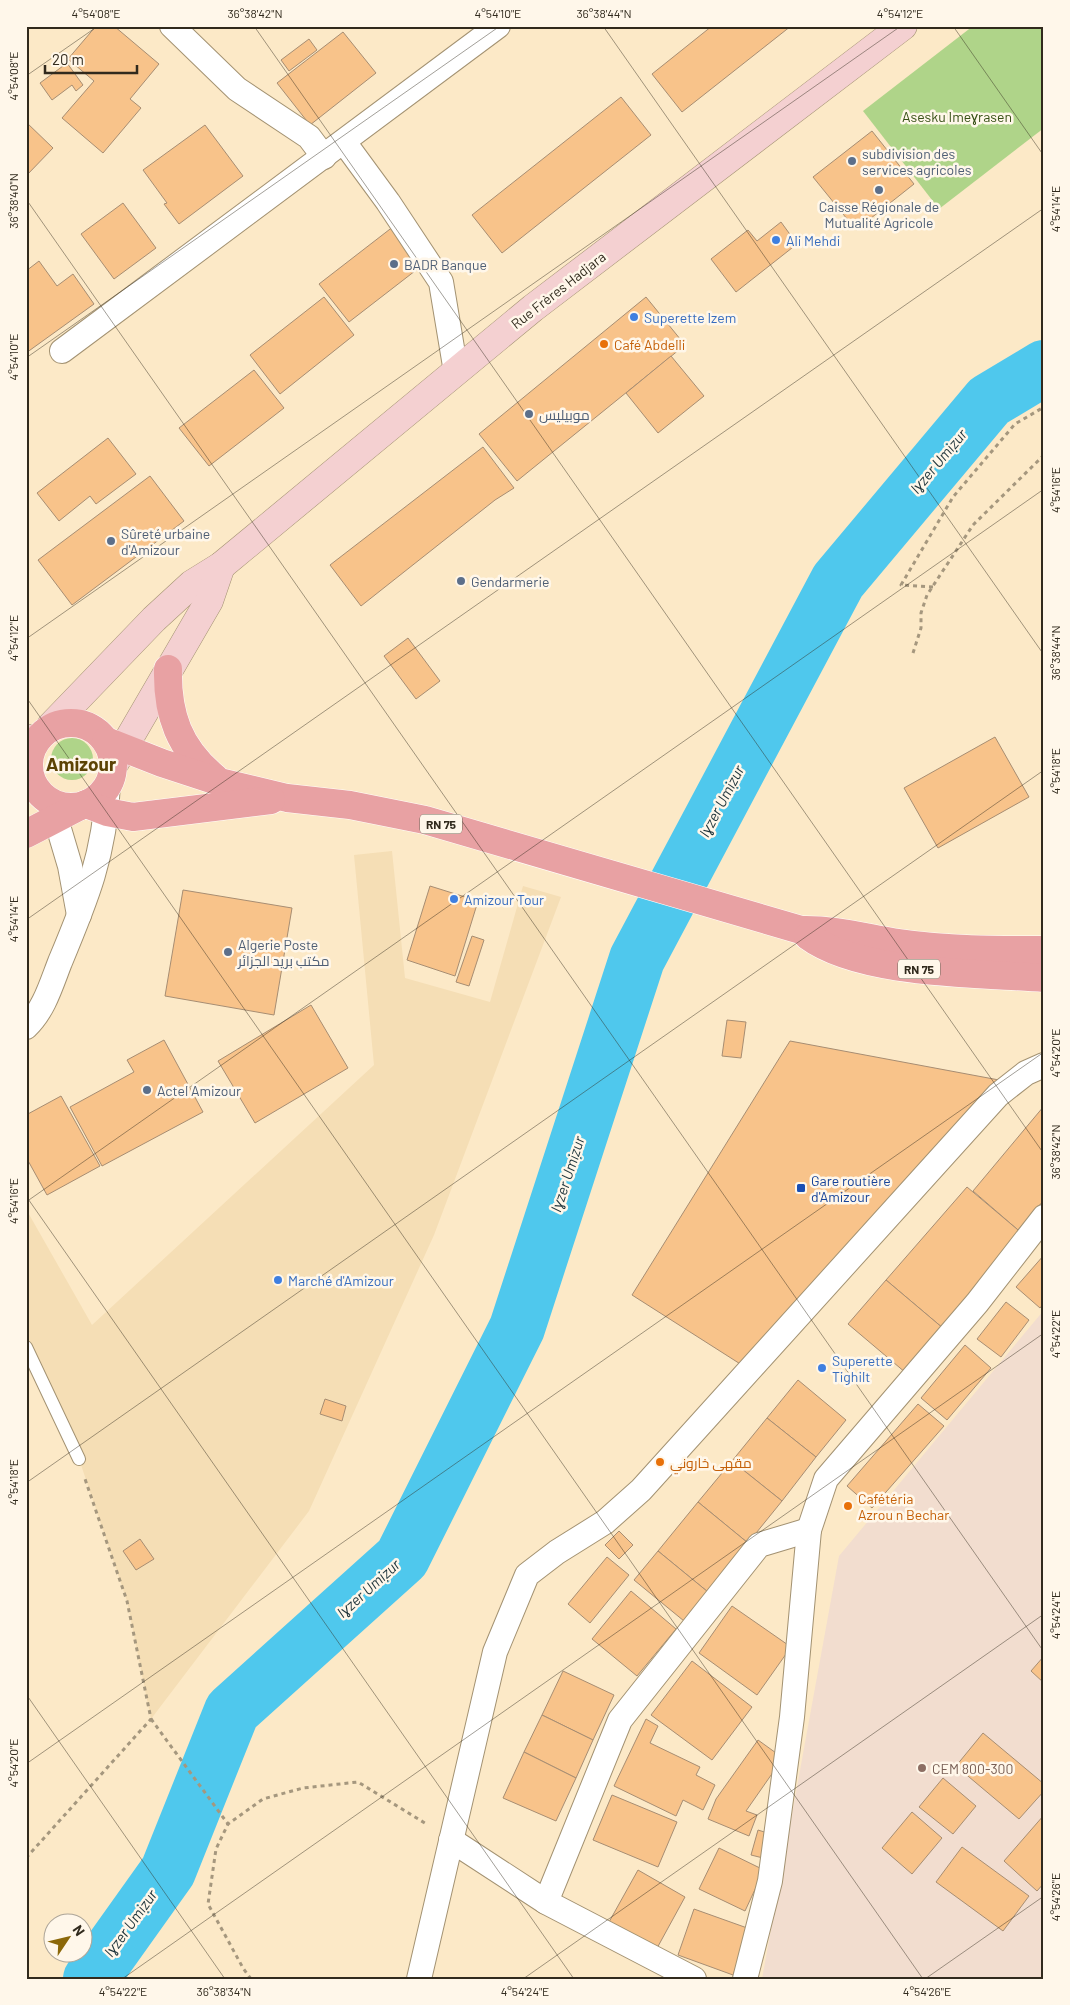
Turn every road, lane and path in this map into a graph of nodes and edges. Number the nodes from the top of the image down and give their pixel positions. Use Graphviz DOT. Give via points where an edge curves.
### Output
graph roads {
  1 [pos="172,26"];
  2 [pos="498,26"];
  3 [pos="903,26"];
  4 [pos="344,142"];
  5 [pos="324,157"];
  6 [pos="62,351"];
  7 [pos="456,372"];
  8 [pos="1044,407"];
  9 [pos="1044,455"];
  10 [pos="221,566"];
  11 [pos="933,588"];
  12 [pos="913,652"];
  13 [pos="168,669"];
  14 [pos="33,745"];
  15 [pos="113,760"];
  16 [pos="220,782"];
  17 [pos="287,798"];
  18 [pos="76,809"];
  19 [pos="26,834"];
  20 [pos="79,915"];
  21 [pos="801,930"];
  22 [pos="1044,950"];
  23 [pos="1044,978"];
  24 [pos="26,1027"];
  25 [pos="1044,1065"];
  26 [pos="1044,1217"];
  27 [pos="26,1347"];
  28 [pos="79,1459"];
  29 [pos="809,1530"];
  30 [pos="152,1719"];
  31 [pos="228,1824"];
  32 [pos="452,1840"];
  33 [pos="26,1858"];
  34 [pos="546,1902"];
  35 [pos="251,1979"];
  36 [pos="420,1979"];
  37 [pos="694,1979"];
  38 [pos="744,1979"];
  1 -- 5 [label="street" via="237,89 309,137"];
  2 -- 4 [label="street"];
  3 -- 7 [label="main road, Rue Frères Hadjara" via="533,308"];
  4 -- 5 [label="street"];
  4 -- 7 [label="street" via="441,282"];
  5 -- 6 [label="street"];
  7 -- 10 [label="main road, Rue Frères Hadjara"];
  8 -- 11 [label="path" via="1015,424 953,497 901,585"];
  9 -- 11 [label="path" via="973,525"];
  10 -- 13 [label="main road" via="209,601"];
  10 -- 14 [label="main road, Rue Frères Hadjara" via="192,584 154,619"];
  11 -- 12 [label="path" via="921,613 921,628"];
  13 -- 15 [label="main road"];
  13 -- 16 [label="main road" via="171,712 179,733 189,752"];
  14 -- 15 [label="main road" via="60,724 80,724 90,727"];
  14 -- 18 [label="main road" via="28,770 40,795"];
  15 -- 16 [label="main road, RN 75"];
  15 -- 18 [label="main road" via="102,793"];
  16 -- 17 [label="main road, RN 75"];
  17 -- 18 [label="main road, RN 75" via="133,817"];
  17 -- 21 [label="main road, RN 75" via="350,805 425,820"];
  18 -- 19 [label="main road"];
  18 -- 20 [label="street" via="70,866"];
  18 -- 20 [label="street" via="100,852 92,884"];
  20 -- 24 [label="street" via="44,1001"];
  21 -- 22 [label="main road, RN 75" via="832,931 930,947"];
  21 -- 23 [label="main road, RN 75" via="826,946 886,965"];
  25 -- 32 [label="street" via="998,1095 641,1490 605,1522 557,1552 527,1576 495,1652"];
  26 -- 29 [label="street" via="977,1303 826,1478"];
  27 -- 28 [label="lane"];
  28 -- 30 [label="path" via="127,1601"];
  29 -- 34 [label="street" via="760,1545 620,1720"];
  29 -- 38 [label="street" via="792,1717 770,1881"];
  30 -- 31 [label="path"];
  30 -- 33 [label="path"];
  31 -- 32 [label="path" via="264,1799 303,1788 358,1782"];
  31 -- 35 [label="path" via="216,1849 208,1904"];
  32 -- 34 [label="street"];
  32 -- 36 [label="street"];
  34 -- 37 [label="street"];
}
